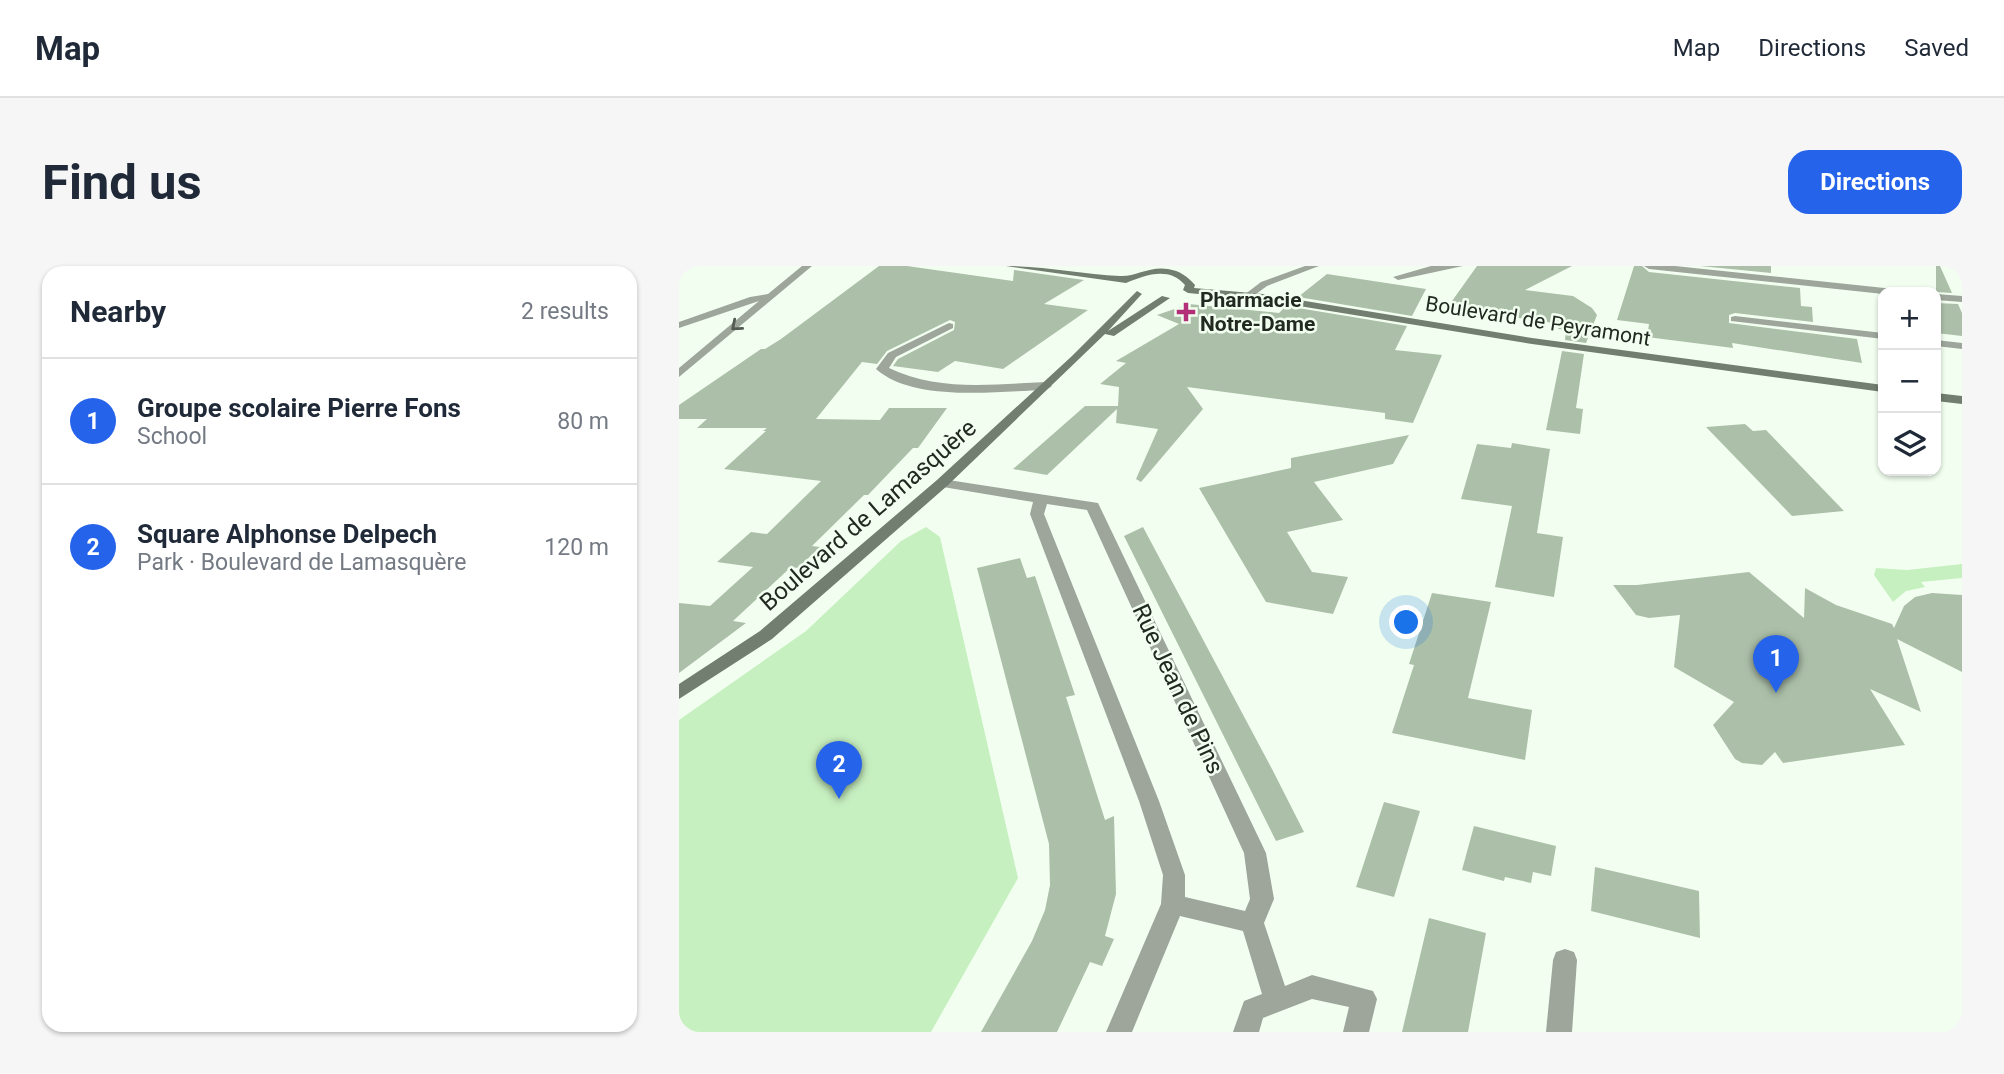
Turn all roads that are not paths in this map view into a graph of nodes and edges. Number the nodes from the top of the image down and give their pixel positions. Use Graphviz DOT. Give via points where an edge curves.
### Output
graph roads {
  1 [pos="807,266"];
  2 [pos="1011,266"];
  3 [pos="1175,266"];
  4 [pos="1193,266"];
  5 [pos="1314,266"];
  6 [pos="1458,266"];
  7 [pos="1650,266"];
  8 [pos="1158,271"];
  9 [pos="1183,277"];
  10 [pos="1398,277"];
  11 [pos="1126,280"];
  12 [pos="1188,290"];
  13 [pos="1878,290"];
  14 [pos="1137,294"];
  15 [pos="1249,295"];
  16 [pos="1941,297"];
  17 [pos="770,298"];
  18 [pos="1165,298"];
  19 [pos="1962,299"];
  20 [pos="1735,318"];
  21 [pos="679,325"];
  22 [pos="949,326"];
  23 [pos="1878,336"];
  24 [pos="1941,344"];
  25 [pos="1962,346"];
  26 [pos="1076,358"];
  27 [pos="679,374"];
  28 [pos="1046,386"];
  29 [pos="1878,388"];
  30 [pos="1941,398"];
  31 [pos="1962,400"];
  32 [pos="942,483"];
  33 [pos="1041,499"];
  34 [pos="679,693"];
  35 [pos="1173,904"];
  36 [pos="1252,923"];
  37 [pos="1565,960"];
  38 [pos="1277,1001"];
  39 [pos="1119,1032"];
  40 [pos="1246,1032"];
  41 [pos="1356,1032"];
  42 [pos="1559,1032"];
  1 -- 17 [label="street"];
  2 -- 11 [label="main road"];
  3 -- 8 [label="main road"];
  4 -- 9 [label="main road"];
  5 -- 15 [label="street" via="1264,284"];
  6 -- 10 [label="street"];
  7 -- 13 [label="street"];
  8 -- 9 [label="main road"];
  8 -- 11 [label="main road"];
  9 -- 12 [label="main road" via="1190,285"];
  11 -- 14 [label="main road"];
  12 -- 15 [label="main road, Boulevard de Peyramont"];
  12 -- 18 [label="main road"];
  14 -- 18 [label="main road"];
  14 -- 26 [label="main road, Boulevard de Lamasquère"];
  15 -- 29 [label="main road, Boulevard de Peyramont" via="1520,339"];
  16 -- 19 [label="street"];
  17 -- 21 [label="street" via="753,299"];
  17 -- 27 [label="street, one-way"];
  18 -- 26 [label="main road, Boulevard de Lamasquère"];
  20 -- 23 [label="street"];
  22 -- 28 [label="street" via="892,355 882,369 901,381 935,387"];
  24 -- 25 [label="street"];
  26 -- 28 [label="main road, Boulevard de Lamasquère"];
  28 -- 32 [label="main road, Boulevard de Lamasquère"];
  30 -- 31 [label="main road"];
  32 -- 33 [label="street, Rue Jean de Pins"];
  32 -- 34 [label="main road, Boulevard de Lamasquère" via="766,635"];
  33 -- 35 [label="street" via="1037,514 1174,875"];
  33 -- 36 [label="street, Rue Jean de Pins" via="1093,506 1255,853 1262,899"];
  35 -- 36 [label="street"];
  35 -- 39 [label="street"];
  36 -- 38 [label="street"];
  37 -- 42 [label="street"];
  38 -- 40 [label="street" via="1254,1010"];
  38 -- 41 [label="street" via="1312,987 1364,999"];
}
